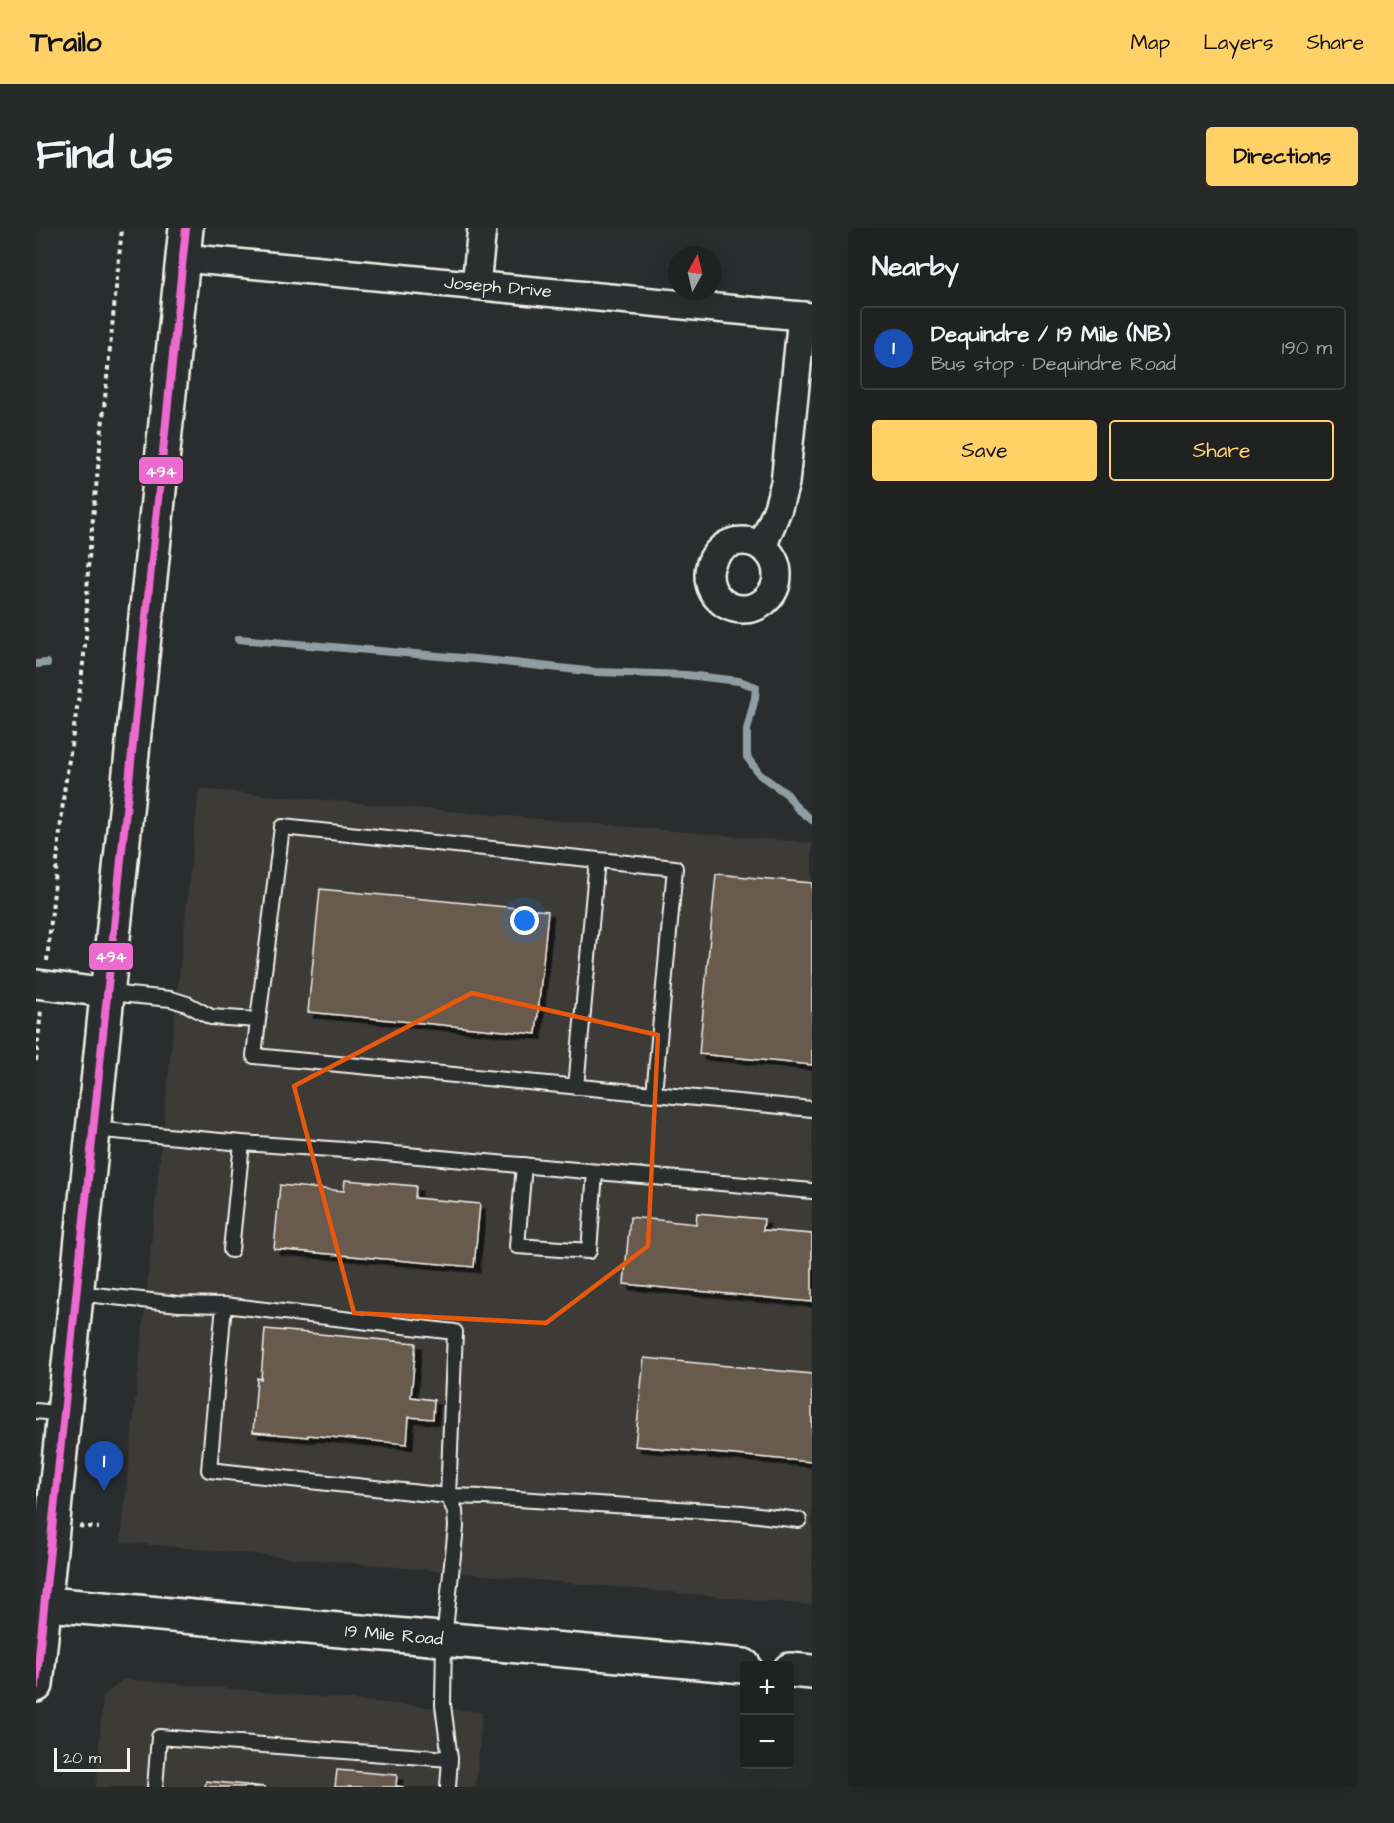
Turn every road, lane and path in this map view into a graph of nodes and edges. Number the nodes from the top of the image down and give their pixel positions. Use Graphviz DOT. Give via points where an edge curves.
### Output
graph roads {
  1 [pos="122,228"];
  2 [pos="482,228"];
  3 [pos="185,243"];
  4 [pos="476,285"];
  5 [pos="807,316"];
  6 [pos="762,547"];
  7 [pos="597,860"];
  8 [pos="41,985"];
  9 [pos="108,993"];
  10 [pos="258,1020"];
  11 [pos="36,1061"];
  12 [pos="576,1087"];
  13 [pos="654,1094"];
  14 [pos="812,1109"];
  15 [pos="93,1129"];
  16 [pos="242,1143"];
  17 [pos="524,1165"];
  18 [pos="595,1172"];
  19 [pos="812,1191"];
  20 [pos="231,1250"];
  21 [pos="76,1293"];
  22 [pos="224,1305"];
  23 [pos="50,1413"];
  24 [pos="448,1496"];
  25 [pos="799,1520"];
  26 [pos="40,1603"];
  27 [pos="444,1639"];
  28 [pos="740,1666"];
  29 [pos="794,1670"];
  30 [pos="812,1672"];
  31 [pos="36,1685"];
  32 [pos="450,1759"];
  33 [pos="155,1787"];
  34 [pos="448,1787"];
  1 -- 8 [label="path" via="88,568 86,636"];
  2 -- 4 [label="street"];
  3 -- 4 [label="street, Joseph Drive"];
  3 -- 9 [label="main road"];
  4 -- 5 [label="street, Joseph Drive"];
  5 -- 6 [label="street" via="785,483"];
  7 -- 10 [label="lane" via="282,827"];
  7 -- 12 [label="lane"];
  7 -- 13 [label="lane" via="675,868"];
  8 -- 9 [label="street"];
  8 -- 11 [label="path"];
  9 -- 10 [label="lane" via="171,999 211,1017"];
  9 -- 15 [label="main road"];
  10 -- 12 [label="lane" via="254,1056"];
  12 -- 13 [label="lane"];
  13 -- 14 [label="lane"];
  15 -- 16 [label="lane"];
  15 -- 21 [label="main road"];
  16 -- 17 [label="lane"];
  16 -- 20 [label="lane"];
  17 -- 18 [label="lane"];
  17 -- 18 [label="lane" via="517,1246 589,1251"];
  18 -- 19 [label="lane"];
  21 -- 22 [label="lane"];
  21 -- 23 [label="main road"];
  22 -- 24 [label="lane" via="455,1332"];
  22 -- 24 [label="lane" via="209,1470"];
  23 -- 26 [label="main road"];
  24 -- 25 [label="lane" via="742,1513"];
  24 -- 27 [label="lane" via="455,1511 456,1527"];
  26 -- 27 [label="main road, 19 Mile Road"];
  26 -- 31 [label="main road"];
  27 -- 28 [label="main road, 19 Mile Road"];
  27 -- 32 [label="lane" via="443,1705"];
  29 -- 30 [label="main road"];
  32 -- 33 [label="lane" via="159,1737"];
  32 -- 34 [label="lane"];
}
